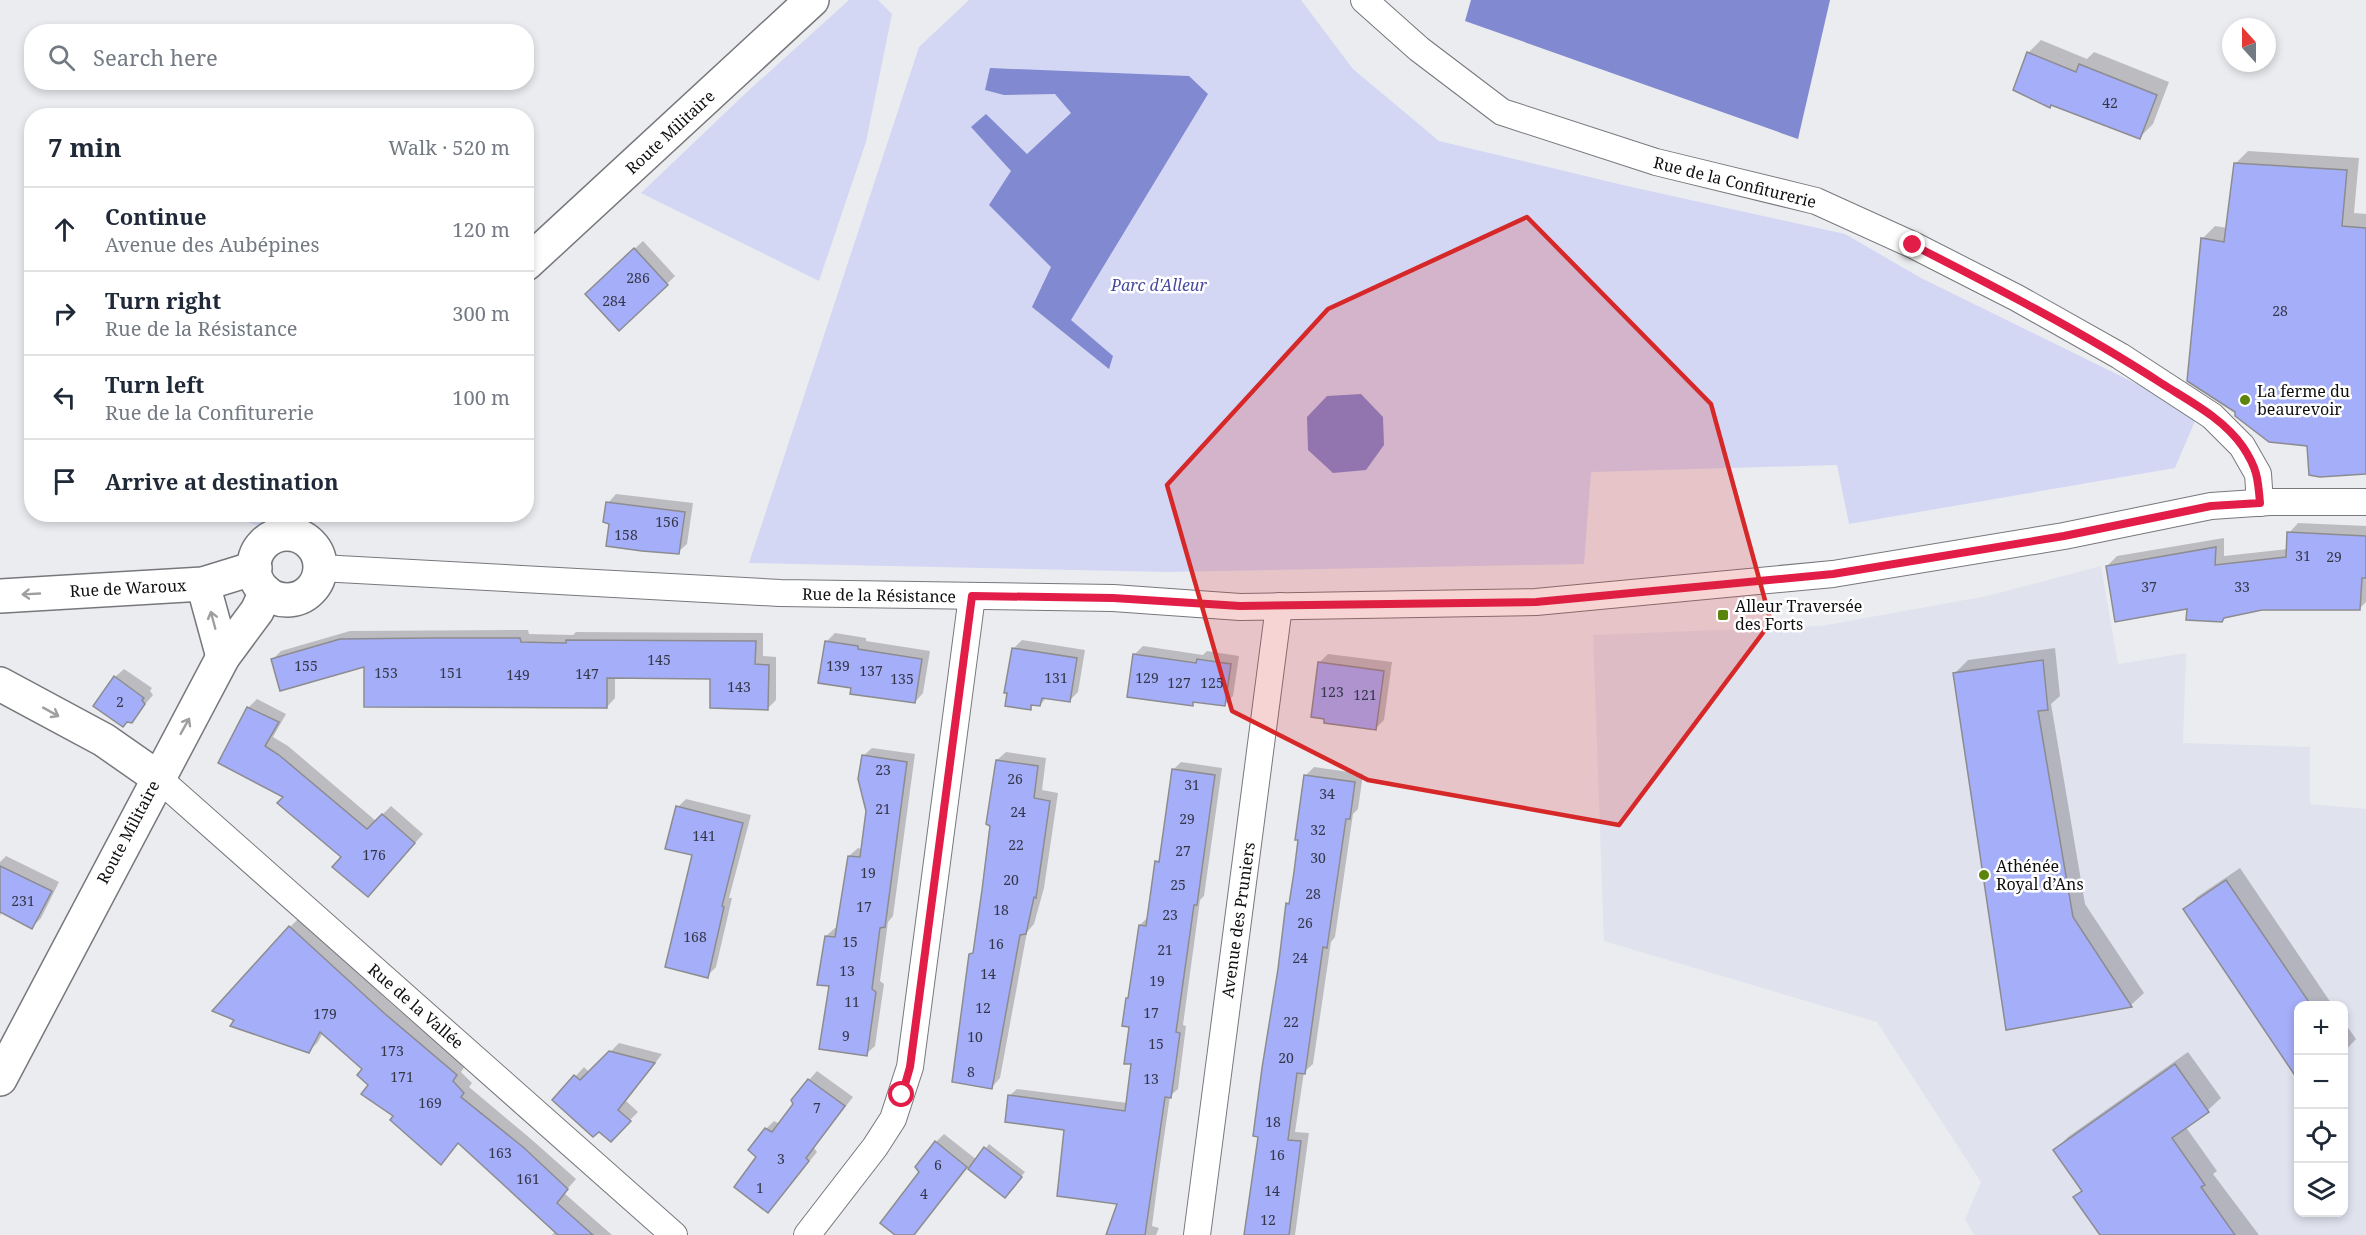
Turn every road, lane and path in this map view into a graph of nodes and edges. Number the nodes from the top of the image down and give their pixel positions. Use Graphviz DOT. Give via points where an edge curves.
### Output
graph roads {
  1 [pos="812,0"];
  2 [pos="1364,0"];
  3 [pos="534,257"];
  4 [pos="2366,502"];
  5 [pos="2260,503"];
  6 [pos="301,525"];
  7 [pos="320,568"];
  8 [pos="260,580"];
  9 [pos="202,584"];
  10 [pos="0,596"];
  11 [pos="972,596"];
  12 [pos="1279,606"];
  13 [pos="223,657"];
  14 [pos="0,684"];
  15 [pos="157,777"];
  16 [pos="0,1078"];
  17 [pos="675,1235"];
  18 [pos="807,1235"];
  19 [pos="1197,1235"];
  1 -- 3 [label="street, Route Militaire"];
  2 -- 5 [label="street, Rue de la Confiturerie" via="1419,49 1502,112 1656,162 1816,201 2017,298 2120,356 2212,416 2242,446 2258,474"];
  4 -- 5 [label="street, Rue de la Résistance"];
  5 -- 12 [label="street, Rue de la Résistance" via="2211,506 2064,536 1833,574 1536,602"];
  6 -- 7 [label="street" via="319,557"];
  6 -- 8 [label="street" via="268,541 256,558"];
  7 -- 8 [label="street" via="314,587 296,599 275,598"];
  7 -- 11 [label="street, Rue de la Résistance" via="780,593"];
  8 -- 9 [label="street, Rue de Waroux"];
  8 -- 13 [label="street, Route Militaire" via="257,610"];
  9 -- 10 [label="street, Rue de Waroux, one-way"];
  13 -- 9 [label="street, one-way"];
  11 -- 12 [label="street, Rue de la Résistance"];
  11 -- 18 [label="street" via="910,1067 893,1119"];
  12 -- 19 [label="street, Avenue des Pruniers"];
  15 -- 13 [label="street, Route Militaire, one-way"];
  14 -- 15 [label="street, one-way" via="104,741"];
  15 -- 16 [label="street, Route Militaire"];
  15 -- 17 [label="street, Rue de la Vallée"];
}
